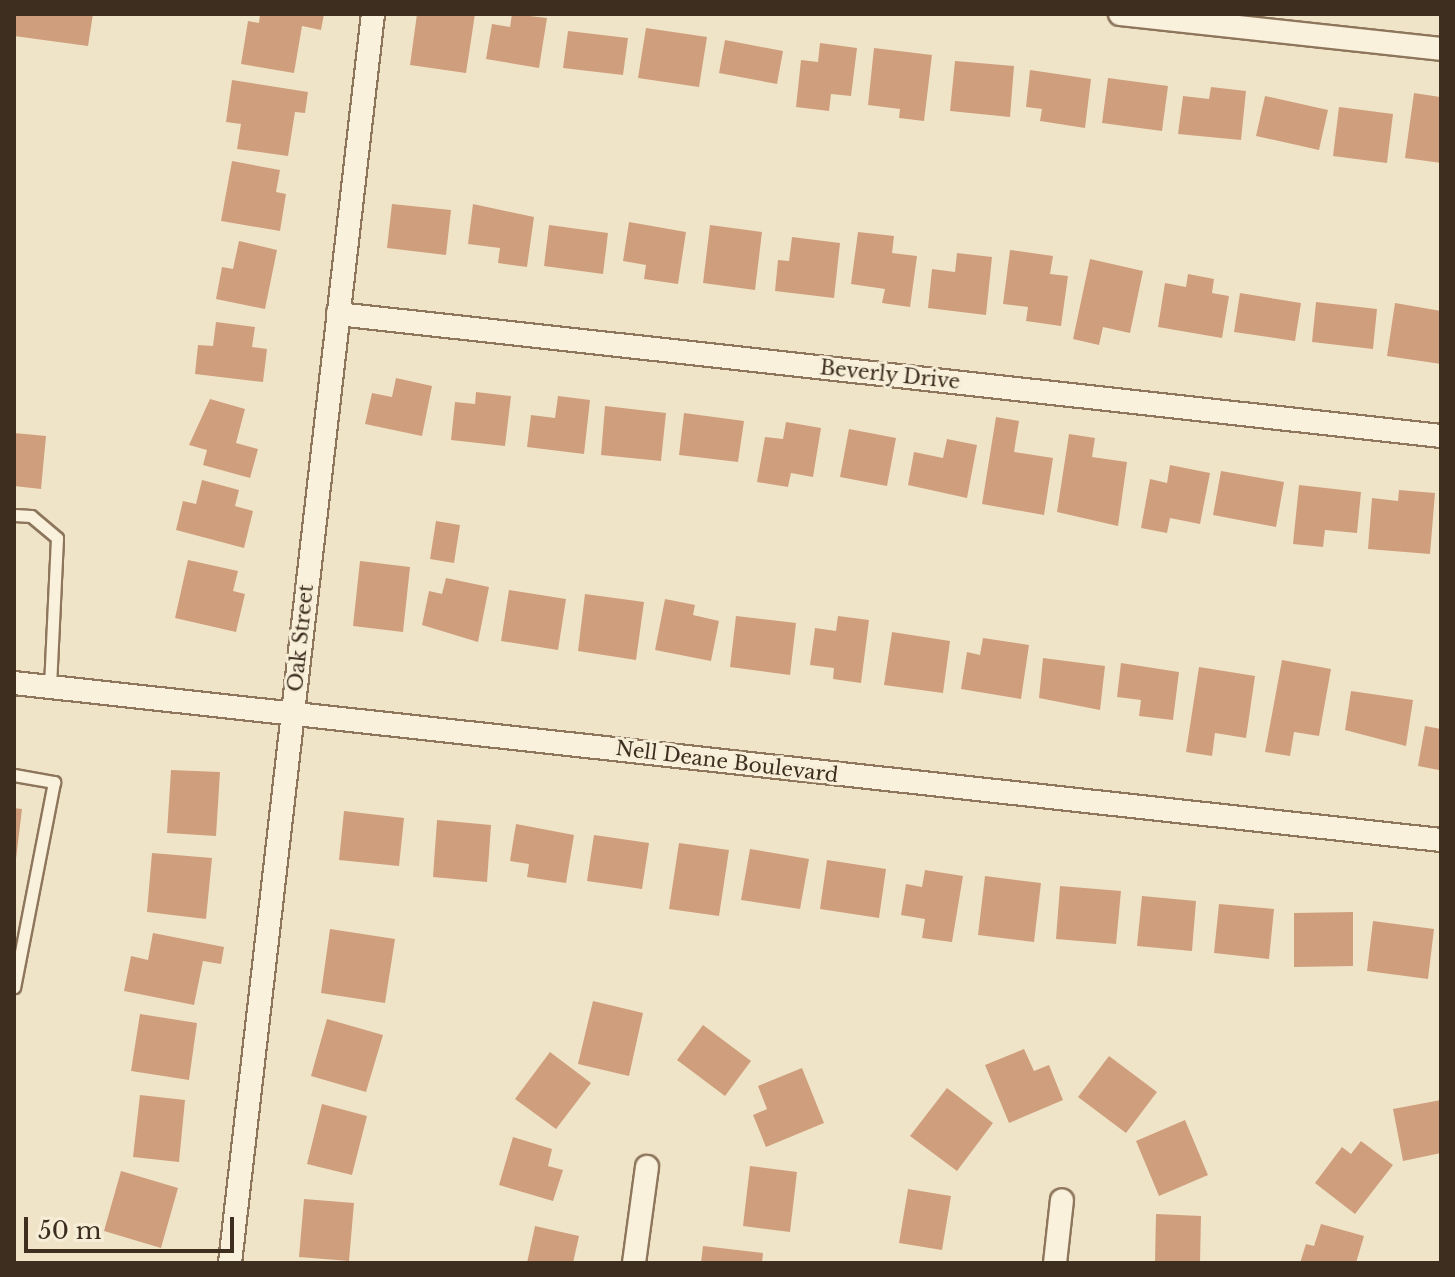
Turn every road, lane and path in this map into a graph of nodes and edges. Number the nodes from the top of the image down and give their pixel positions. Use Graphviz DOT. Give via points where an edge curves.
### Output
graph roads {
  1 [pos="373,14"];
  2 [pos="1120,14"];
  3 [pos="1441,49"];
  4 [pos="338,314"];
  5 [pos="1441,436"];
  6 [pos="14,515"];
  7 [pos="14,683"];
  8 [pos="50,687"];
  9 [pos="293,711"];
  10 [pos="14,775"];
  11 [pos="1441,840"];
  12 [pos="14,987"];
  13 [pos="647,1167"];
  14 [pos="1062,1200"];
  15 [pos="230,1263"];
  16 [pos="634,1263"];
  17 [pos="1055,1263"];
  1 -- 4 [label="street, Oak Street"];
  2 -- 3 [label="street"];
  4 -- 5 [label="street, Beverly Drive"];
  4 -- 9 [label="street, Oak Street"];
  6 -- 8 [label="lane" via="31,516 57,538"];
  7 -- 8 [label="street, Nell Deane Boulevard"];
  8 -- 9 [label="street, Nell Deane Boulevard"];
  9 -- 11 [label="street, Nell Deane Boulevard"];
  9 -- 15 [label="street, Oak Street"];
  10 -- 12 [label="lane" via="54,782"];
  13 -- 16 [label="street"];
  14 -- 17 [label="street"];
}
